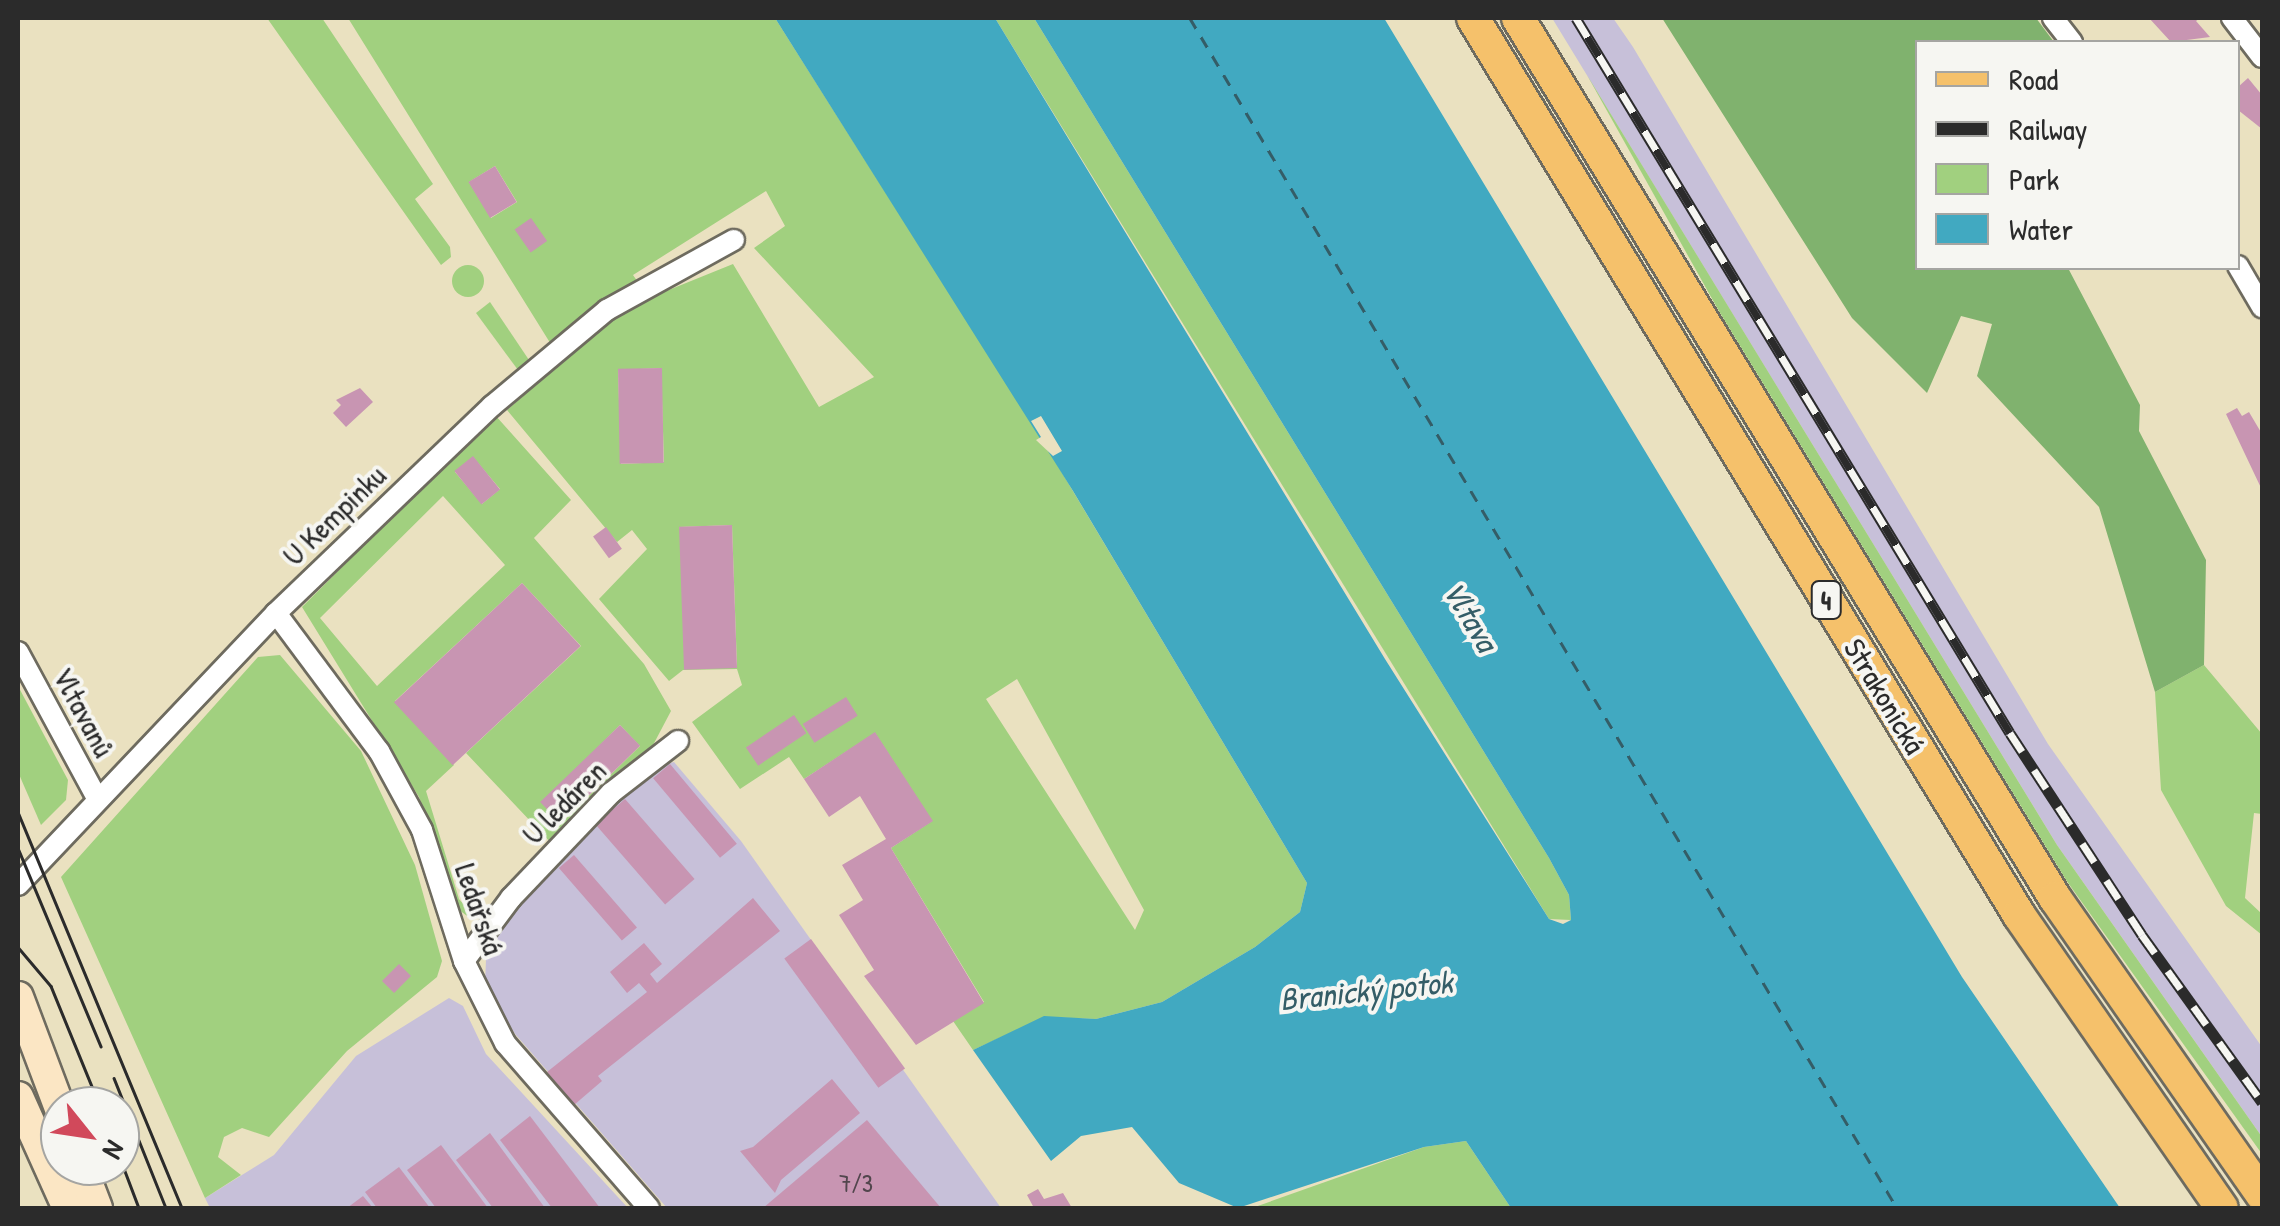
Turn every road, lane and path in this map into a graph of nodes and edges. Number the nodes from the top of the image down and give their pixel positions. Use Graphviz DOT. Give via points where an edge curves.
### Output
graph roads {
  1 [pos="1473,18"];
  2 [pos="1518,18"];
  3 [pos="2053,18"];
  4 [pos="2232,18"];
  5 [pos="2070,40"];
  6 [pos="2262,57"];
  7 [pos="734,240"];
  8 [pos="2240,269"];
  9 [pos="2262,307"];
  10 [pos="276,613"];
  11 [pos="18,652"];
  12 [pos="678,741"];
  13 [pos="98,800"];
  14 [pos="18,884"];
  15 [pos="464,961"];
  16 [pos="18,997"];
  17 [pos="52,1086"];
  18 [pos="18,1097"];
  19 [pos="2262,1195"];
  20 [pos="68,1208"];
  21 [pos="649,1208"];
  22 [pos="2222,1208"];
  1 -- 22 [label="main road, Strakonická / 4" via="2019,916"];
  2 -- 19 [label="main road, Strakonická / 4" via="2055,898"];
  3 -- 5 [label="street"];
  4 -- 6 [label="street"];
  7 -- 10 [label="street, U Kempinku" via="608,310 545,358"];
  8 -- 9 [label="street"];
  10 -- 13 [label="street, U Kempinku"];
  10 -- 15 [label="street, Ledařská" via="379,751 422,830"];
  11 -- 13 [label="street, Vltavanů"];
  12 -- 15 [label="street, U ledáren" via="611,793 512,898"];
  13 -- 14 [label="street, U Kempinku"];
  15 -- 21 [label="street, Ledařská" via="505,1043"];
  16 -- 17 [label="main road"];
  18 -- 20 [label="main road"];
}
